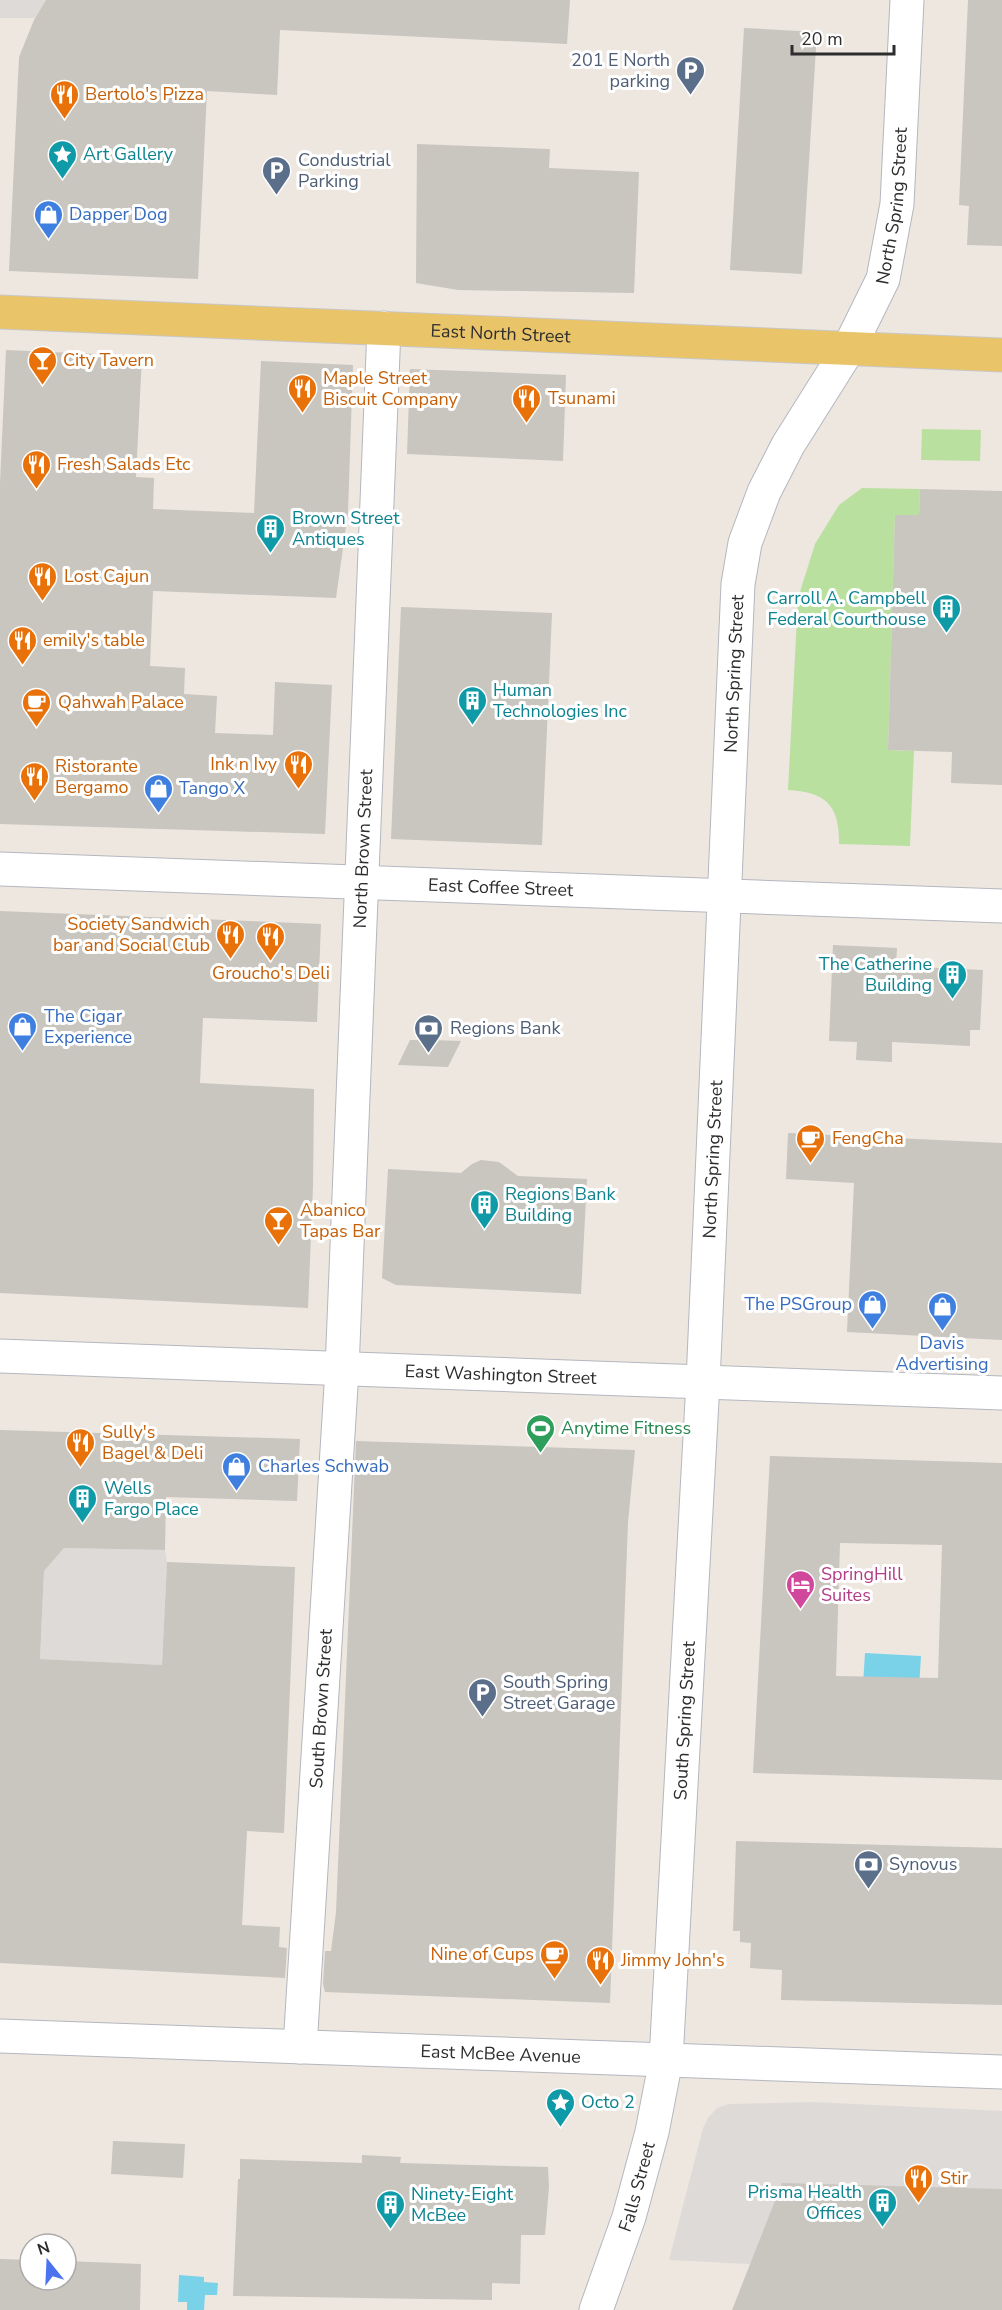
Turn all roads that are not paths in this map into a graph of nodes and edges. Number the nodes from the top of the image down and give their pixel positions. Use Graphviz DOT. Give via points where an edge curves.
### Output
graph roads {
  1 [pos="908,0"];
  2 [pos="0,312"];
  3 [pos="384,328"];
  4 [pos="849,348"];
  5 [pos="1002,355"];
  6 [pos="0,868"];
  7 [pos="362,882"];
  8 [pos="725,895"];
  9 [pos="1002,906"];
  10 [pos="0,1356"];
  11 [pos="342,1370"];
  12 [pos="703,1382"];
  13 [pos="1002,1393"];
  14 [pos="0,2036"];
  15 [pos="300,2047"];
  16 [pos="666,2060"];
  17 [pos="1002,2073"];
  18 [pos="596,2310"];
  1 -- 4 [label="street, North Spring Street" via="897,204 883,279"];
  2 -- 3 [label="main road, East North Street"];
  3 -- 4 [label="main road, East North Street"];
  3 -- 7 [label="street, North Brown Street"];
  4 -- 5 [label="main road, East North Street"];
  4 -- 8 [label="street, North Spring Street" via="788,445 764,492 745,543 738,584"];
  6 -- 7 [label="street, East Coffee Street"];
  7 -- 8 [label="street, East Coffee Street"];
  7 -- 11 [label="street, North Brown Street"];
  8 -- 9 [label="street, East Coffee Street"];
  8 -- 12 [label="street, North Spring Street"];
  10 -- 11 [label="street, East Washington Street"];
  11 -- 12 [label="street, East Washington Street"];
  11 -- 15 [label="street, South Brown Street"];
  12 -- 13 [label="street, East Washington Street"];
  12 -- 16 [label="street, South Spring Street"];
  14 -- 15 [label="street, East McBee Avenue"];
  15 -- 16 [label="street, East McBee Avenue"];
  16 -- 17 [label="street, East McBee Avenue"];
  16 -- 18 [label="street, Falls Street" via="629,2217"];
}
